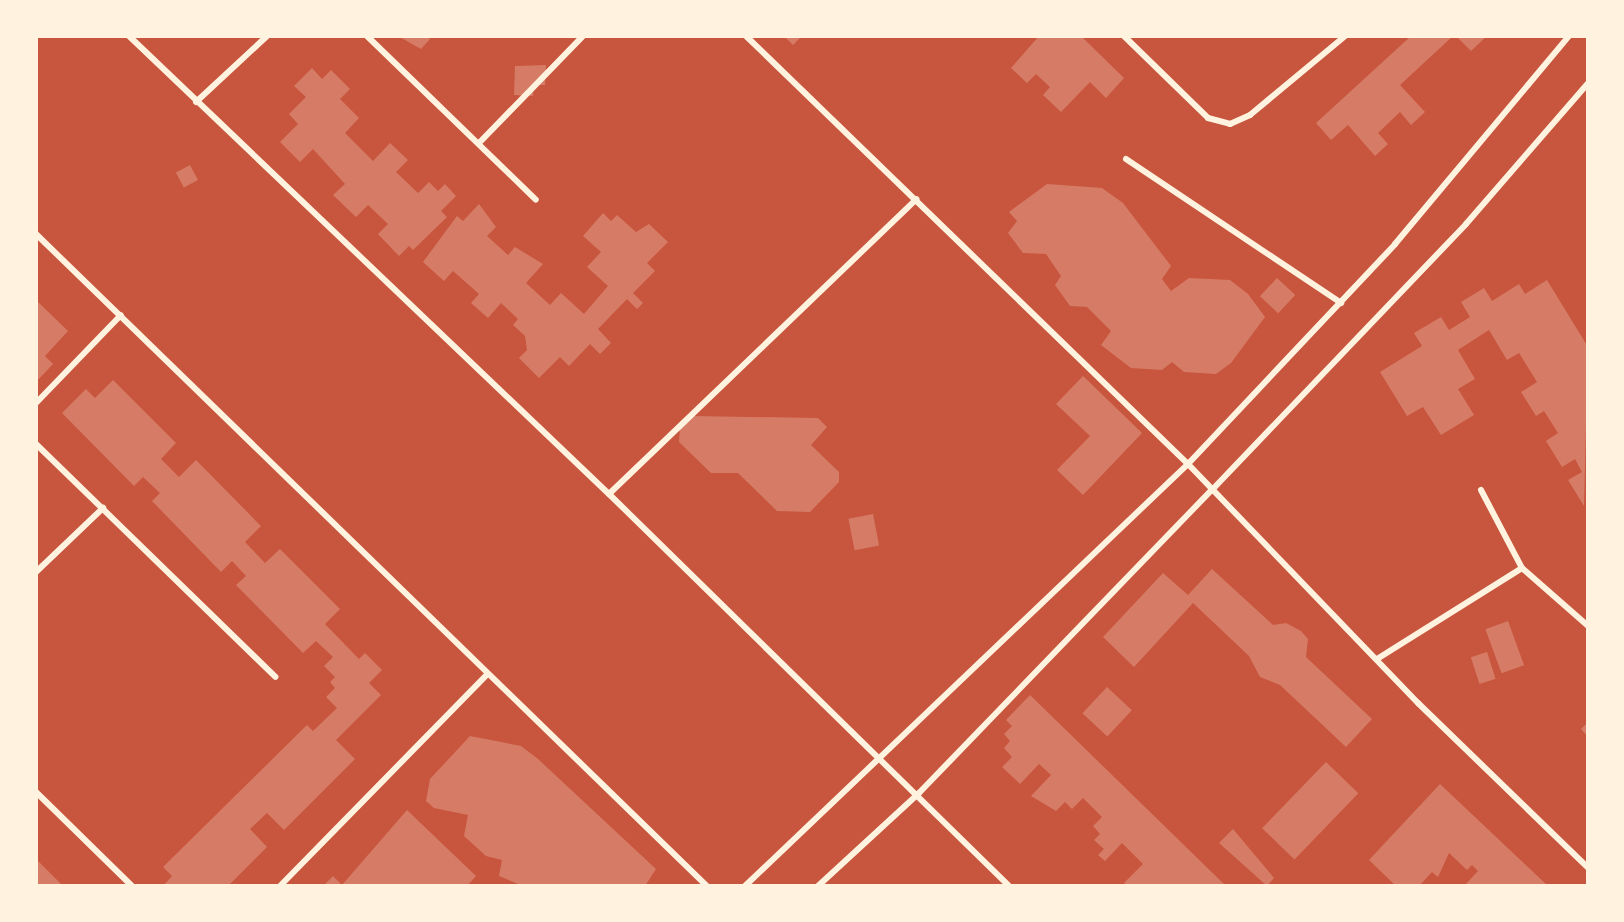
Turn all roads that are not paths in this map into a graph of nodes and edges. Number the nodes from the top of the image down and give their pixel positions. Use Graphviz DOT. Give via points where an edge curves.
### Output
graph roads {
  1 [pos="129,36"];
  2 [pos="267,36"];
  3 [pos="367,36"];
  4 [pos="583,36"];
  5 [pos="746,36"];
  6 [pos="1124,36"];
  7 [pos="1345,36"];
  8 [pos="1569,36"];
  9 [pos="1588,83"];
  10 [pos="196,102"];
  11 [pos="479,143"];
  12 [pos="1126,159"];
  13 [pos="917,199"];
  14 [pos="536,200"];
  15 [pos="36,234"];
  16 [pos="1341,303"];
  17 [pos="121,315"];
  18 [pos="36,403"];
  19 [pos="36,444"];
  20 [pos="1188,464"];
  21 [pos="1481,490"];
  22 [pos="1211,491"];
  23 [pos="609,494"];
  24 [pos="104,508"];
  25 [pos="1522,568"];
  26 [pos="36,572"];
  27 [pos="1588,626"];
  28 [pos="1377,659"];
  29 [pos="486,676"];
  30 [pos="276,677"];
  31 [pos="883,760"];
  32 [pos="36,792"];
  33 [pos="919,793"];
  34 [pos="1588,868"];
  35 [pos="132,886"];
  36 [pos="280,886"];
  37 [pos="707,886"];
  38 [pos="745,886"];
  39 [pos="818,886"];
  40 [pos="1009,886"];
  1 -- 10 [label="street"];
  2 -- 10 [label="street"];
  3 -- 11 [label="street"];
  4 -- 11 [label="street"];
  5 -- 13 [label="street"];
  6 -- 7 [label="street" via="1208,118 1230,124 1250,115"];
  8 -- 16 [label="street"];
  9 -- 22 [label="street" via="1466,224"];
  10 -- 23 [label="street"];
  11 -- 14 [label="street"];
  12 -- 16 [label="street"];
  13 -- 20 [label="street"];
  13 -- 23 [label="street"];
  15 -- 17 [label="street"];
  16 -- 20 [label="street"];
  17 -- 18 [label="street"];
  17 -- 29 [label="street"];
  19 -- 24 [label="street"];
  20 -- 22 [label="street"];
  20 -- 31 [label="street"];
  21 -- 25 [label="street"];
  22 -- 28 [label="street"];
  22 -- 33 [label="street"];
  23 -- 31 [label="street"];
  24 -- 26 [label="street"];
  24 -- 30 [label="street"];
  25 -- 27 [label="street"];
  25 -- 28 [label="street"];
  28 -- 34 [label="street"];
  29 -- 36 [label="street"];
  29 -- 37 [label="street"];
  31 -- 33 [label="street"];
  31 -- 38 [label="street"];
  32 -- 35 [label="street"];
  33 -- 39 [label="street"];
  33 -- 40 [label="street"];
}
